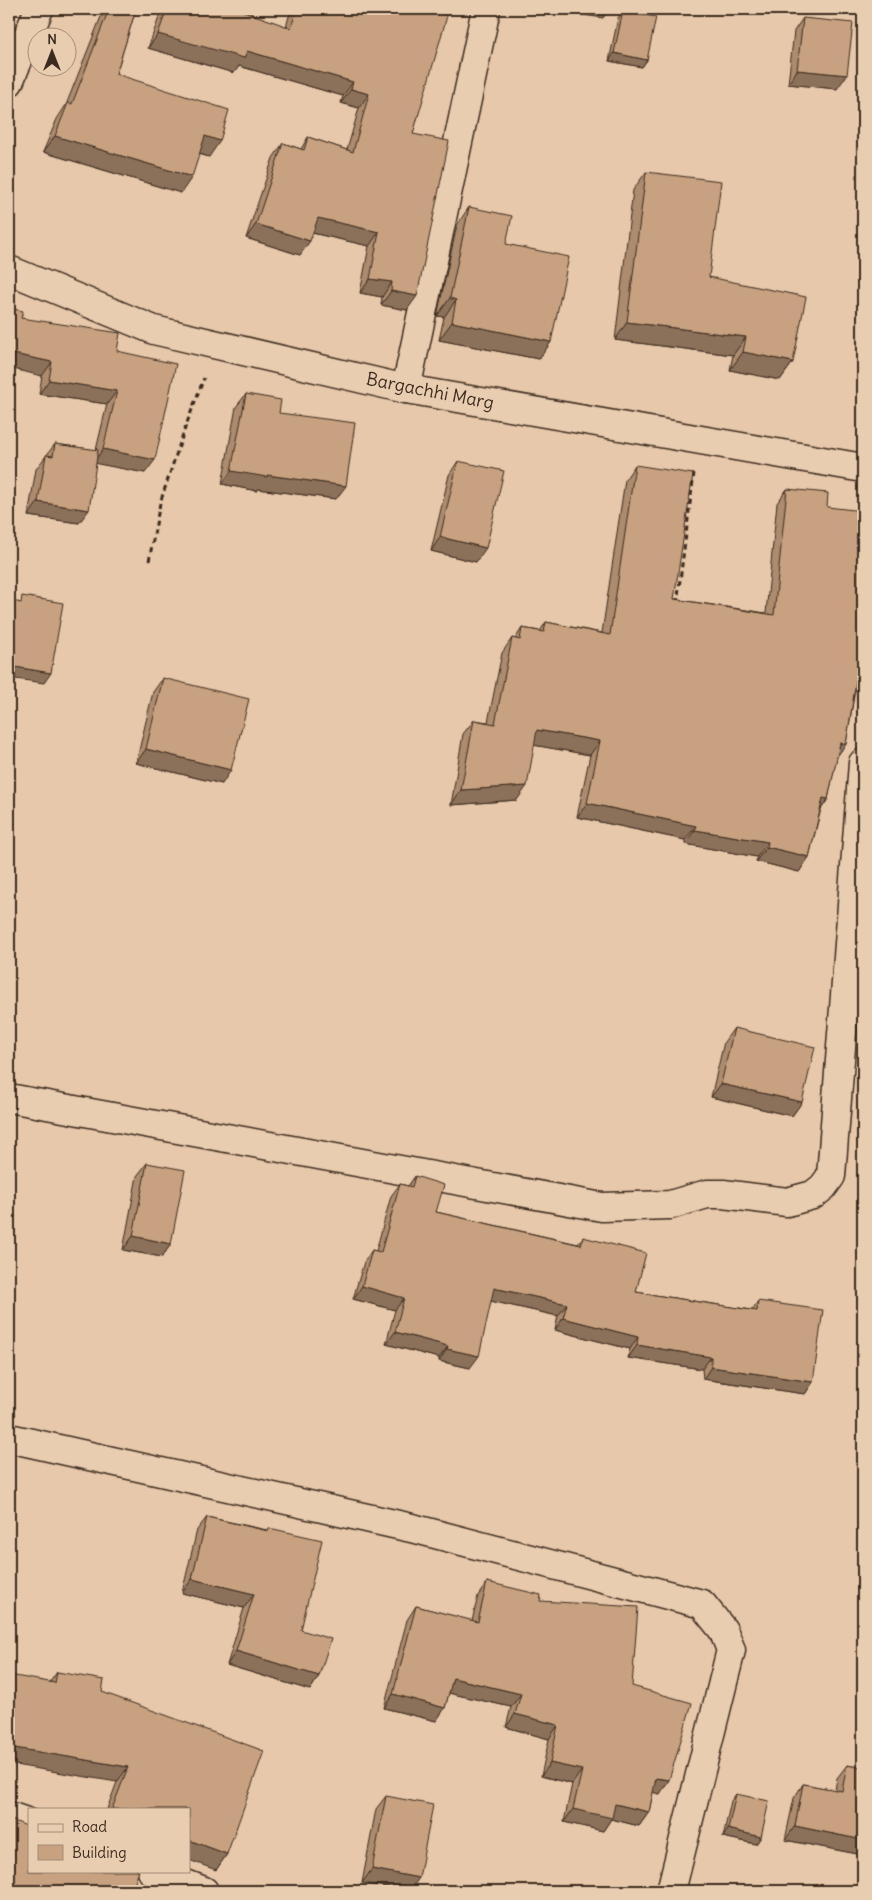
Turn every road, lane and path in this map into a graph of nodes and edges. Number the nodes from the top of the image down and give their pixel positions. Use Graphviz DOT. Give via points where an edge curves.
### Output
graph roads {
  1 [pos="39,9"];
  2 [pos="486,9"];
  3 [pos="9,82"];
  4 [pos="9,270"];
  5 [pos="217,345"];
  6 [pos="406,389"];
  7 [pos="699,440"];
  8 [pos="863,468"];
  9 [pos="149,561"];
  10 [pos="676,612"];
  11 [pos="863,763"];
  12 [pos="9,1098"];
  13 [pos="9,1438"];
  14 [pos="9,1816"];
  15 [pos="28,1823"];
  16 [pos="155,1872"];
  17 [pos="204,1891"];
  18 [pos="671,1891"];
  1 -- 3 [label="street"];
  2 -- 6 [label="street"];
  4 -- 5 [label="street, Bargachhi Marg" via="154,330"];
  5 -- 6 [label="street, Bargachhi Marg"];
  5 -- 9 [label="path" via="160,503"];
  6 -- 7 [label="street, Bargachhi Marg"];
  7 -- 8 [label="street, Bargachhi Marg"];
  7 -- 10 [label="path"];
  11 -- 12 [label="street" via="832,1176 813,1195 801,1200 787,1202 707,1194 670,1205 602,1208"];
  13 -- 18 [label="street" via="416,1529 702,1604 722,1630 731,1650"];
  14 -- 15 [label="street"];
  16 -- 17 [label="street"];
}
